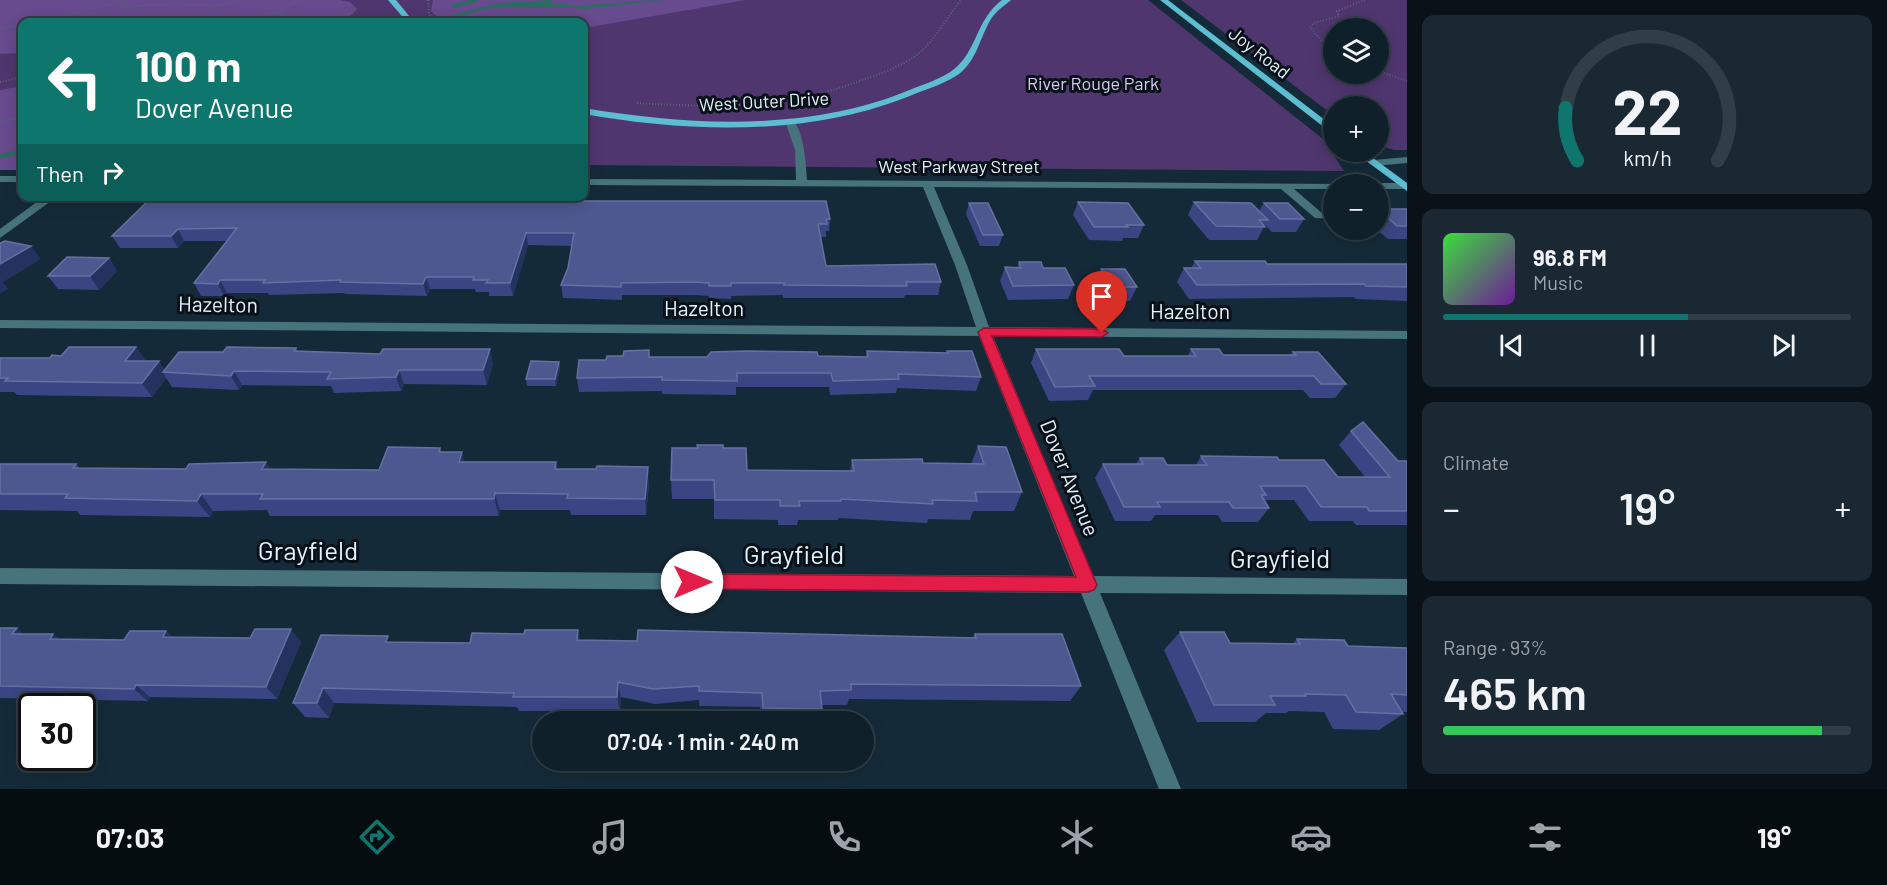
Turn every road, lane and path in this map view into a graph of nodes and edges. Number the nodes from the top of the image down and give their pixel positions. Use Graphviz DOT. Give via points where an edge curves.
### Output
graph roads {
  1 [pos="235,0"];
  2 [pos="297,0"];
  3 [pos="392,0"];
  4 [pos="428,0"];
  5 [pos="961,0"];
  6 [pos="1006,0"];
  7 [pos="1164,0"];
  8 [pos="1365,0"];
  9 [pos="161,1"];
  10 [pos="169,5"];
  11 [pos="53,18"];
  12 [pos="256,18"];
  13 [pos="408,18"];
  14 [pos="432,18"];
  15 [pos="1332,18"];
  16 [pos="1323,20"];
  17 [pos="18,26"];
  18 [pos="0,28"];
  19 [pos="1323,41"];
  20 [pos="1389,75"];
  21 [pos="18,78"];
  22 [pos="1407,81"];
  23 [pos="0,82"];
  24 [pos="629,102"];
  25 [pos="588,112"];
  26 [pos="18,118"];
  27 [pos="790,121"];
  28 [pos="0,122"];
  29 [pos="1323,123"];
  30 [pos="1407,160"];
  31 [pos="1374,163"];
  32 [pos="0,179"];
  33 [pos="18,179"];
  34 [pos="588,182"];
  35 [pos="802,183"];
  36 [pos="927,184"];
  37 [pos="1284,186"];
  38 [pos="1323,186"];
  39 [pos="1389,186"];
  40 [pos="1406,187"];
  41 [pos="46,201"];
  42 [pos="1323,216"];
  43 [pos="0,234"];
  44 [pos="0,324"];
  45 [pos="984,332"];
  46 [pos="1407,335"];
  47 [pos="0,576"];
  48 [pos="1088,585"];
  49 [pos="1407,587"];
  50 [pos="1170,789"];
  1 -- 10 [label="path" via="232,4 208,6"];
  2 -- 12 [label="path" via="280,11"];
  3 -- 13 [label="main road"];
  4 -- 14 [label="path"];
  5 -- 24 [label="path" via="921,50 898,66 830,92 771,105 729,108"];
  6 -- 27 [label="main road, West Outer Drive" via="986,17 972,52 957,70 903,98 839,115"];
  7 -- 29 [label="main road, Joy Road"];
  8 -- 15 [label="path" via="1337,11 1339,16"];
  9 -- 10 [label="path"];
  10 -- 11 [label="path" via="120,7 127,0"];
  16 -- 19 [label="path" via="1310,27"];
  17 -- 18 [label="path"];
  20 -- 22 [label="path"];
  21 -- 23 [label="path"];
  25 -- 27 [label="main road, West Outer Drive" via="656,121"];
  26 -- 28 [label="path"];
  27 -- 35 [label="street" via="800,150"];
  30 -- 31 [label="street"];
  31 -- 40 [label="main road"];
  32 -- 33 [label="street"];
  34 -- 35 [label="street, West Parkway Street"];
  35 -- 36 [label="street, West Parkway Street"];
  36 -- 37 [label="street, West Parkway Street"];
  36 -- 45 [label="street, Dover Avenue"];
  37 -- 38 [label="street, West Parkway Street"];
  37 -- 42 [label="street"];
  39 -- 40 [label="street"];
  41 -- 43 [label="street"];
  44 -- 45 [label="street, Hazelton"];
  45 -- 46 [label="street, Hazelton"];
  45 -- 48 [label="street, Dover Avenue"];
  47 -- 48 [label="street, Grayfield"];
  48 -- 49 [label="street, Grayfield"];
  48 -- 50 [label="street, Dover Avenue"];
}
